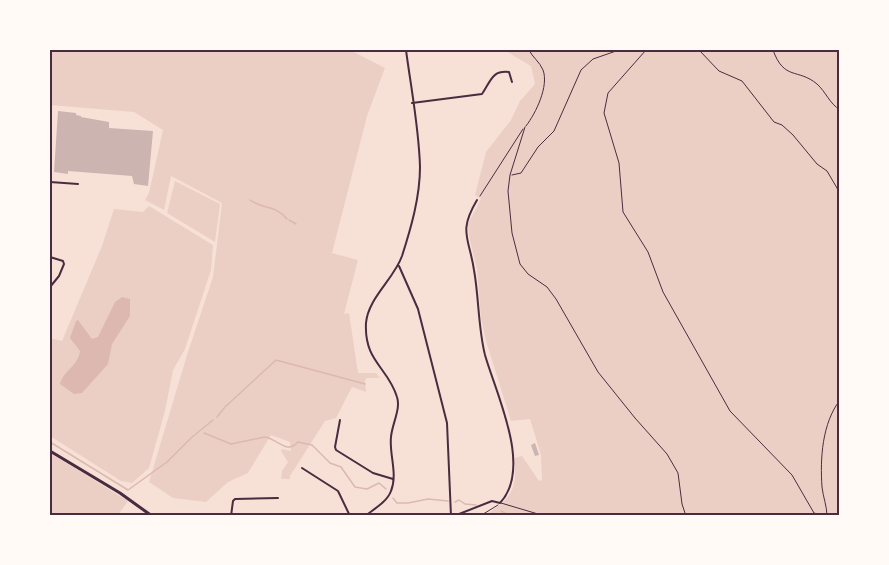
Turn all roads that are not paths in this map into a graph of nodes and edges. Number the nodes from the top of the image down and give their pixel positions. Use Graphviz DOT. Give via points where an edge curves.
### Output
graph roads {
  1 [pos="406,50"];
  2 [pos="512,82"];
  3 [pos="412,103"];
  4 [pos="50,182"];
  5 [pos="78,184"];
  6 [pos="477,200"];
  7 [pos="50,257"];
  8 [pos="399,266"];
  9 [pos="50,286"];
  10 [pos="340,420"];
  11 [pos="50,451"];
  12 [pos="302,468"];
  13 [pos="393,479"];
  14 [pos="278,498"];
  15 [pos="500,503"];
  16 [pos="552,514"];
  17 [pos="153,516"];
  18 [pos="231,516"];
  19 [pos="350,516"];
  20 [pos="365,516"];
  21 [pos="453,516"];
  22 [pos="480,516"];
  1 -- 3 [label="street"];
  2 -- 3 [label="street" via="509,72 500,71 482,94"];
  3 -- 8 [label="street" via="419,182"];
  4 -- 5 [label="street"];
  6 -- 15 [label="street" via="466,221 466,232 485,356 506,415 513,472 510,490"];
  7 -- 9 [label="street" via="64,264"];
  8 -- 13 [label="street" via="380,291 366,320 371,355 398,398 391,435"];
  8 -- 21 [label="street" via="418,309 447,423"];
  10 -- 13 [label="street" via="336,450 373,473"];
  11 -- 17 [label="street"];
  12 -- 19 [label="street" via="338,491"];
  13 -- 20 [label="street" via="389,495"];
  14 -- 18 [label="street" via="235,499"];
  15 -- 16 [label="lane"];
  15 -- 21 [label="street" via="492,501"];
  15 -- 22 [label="lane"];
}
